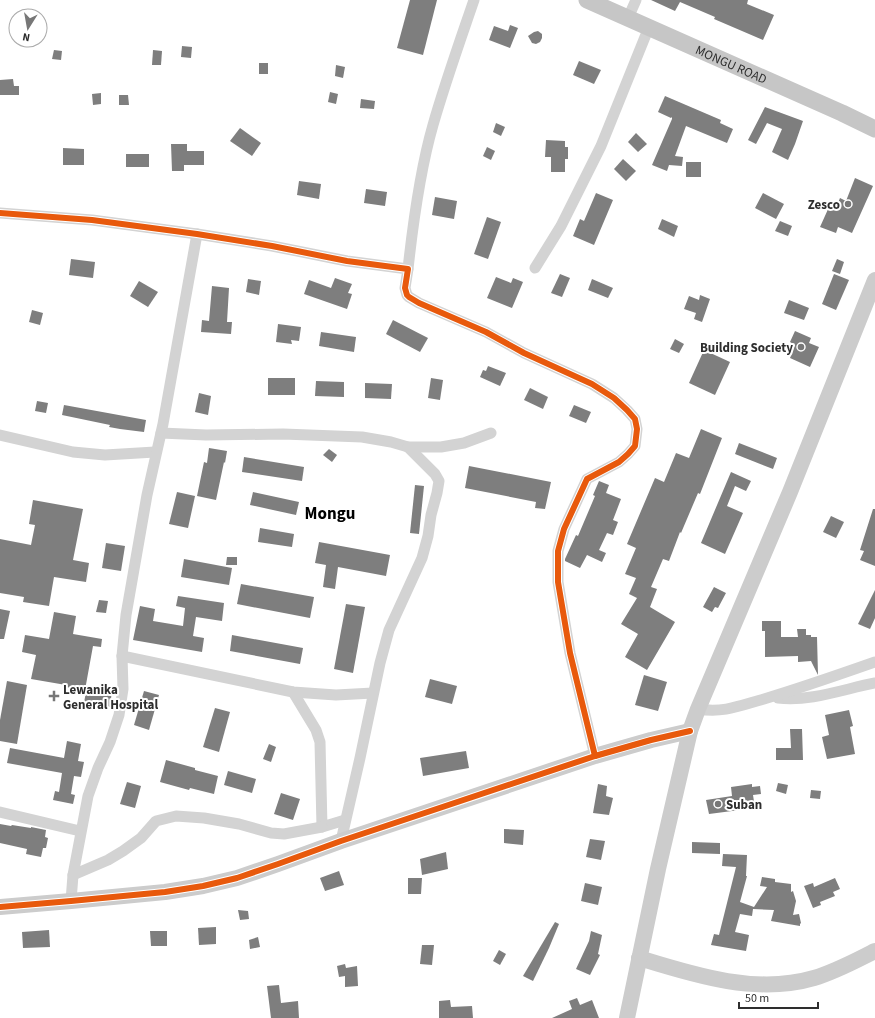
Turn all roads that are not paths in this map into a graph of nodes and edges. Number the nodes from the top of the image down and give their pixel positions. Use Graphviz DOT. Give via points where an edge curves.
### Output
graph roads {
  1 [pos="474,0"];
  2 [pos="587,0"];
  3 [pos="636,0"];
  4 [pos="628,18"];
  5 [pos="649,27"];
  6 [pos="875,129"];
  7 [pos="0,213"];
  8 [pos="197,234"];
  9 [pos="534,268"];
  10 [pos="408,270"];
  11 [pos="875,280"];
  12 [pos="161,433"];
  13 [pos="491,434"];
  14 [pos="0,435"];
  15 [pos="408,447"];
  16 [pos="156,452"];
  17 [pos="122,656"];
  18 [pos="875,662"];
  19 [pos="875,683"];
  20 [pos="293,692"];
  21 [pos="373,694"];
  22 [pos="770,697"];
  23 [pos="698,709"];
  24 [pos="690,731"];
  25 [pos="595,756"];
  26 [pos="0,812"];
  27 [pos="345,820"];
  28 [pos="322,827"];
  29 [pos="80,831"];
  30 [pos="341,840"];
  31 [pos="73,875"];
  32 [pos="71,902"];
  33 [pos="0,907"];
  34 [pos="875,951"];
  35 [pos="639,958"];
  36 [pos="627,1018"];
  1 -- 10 [label="street" via="432,126"];
  2 -- 4 [label="main road, MONGU ROAD"];
  3 -- 4 [label="street"];
  4 -- 5 [label="main road, MONGU ROAD"];
  5 -- 6 [label="main road, MONGU ROAD"];
  5 -- 9 [label="street" via="601,146 561,226"];
  7 -- 8 [label="street" via="92,220"];
  8 -- 10 [label="street"];
  8 -- 12 [label="street"];
  10 -- 25 [label="street" via="405,288 409,297 592,384 614,398 635,419 635,446 619,462 587,479 564,529 558,551 558,582 570,653"];
  11 -- 23 [label="main road" via="790,492"];
  12 -- 15 [label="street" via="362,436"];
  12 -- 16 [label="street"];
  13 -- 15 [label="street" via="441,447"];
  14 -- 16 [label="street" via="73,452 105,455"];
  15 -- 21 [label="street" via="436,474 439,481 422,558 389,630"];
  16 -- 17 [label="street" via="126,615"];
  17 -- 20 [label="street"];
  17 -- 29 [label="street" via="123,689 119,715 88,796"];
  18 -- 22 [label="street"];
  19 -- 22 [label="street" via="817,696 784,699"];
  20 -- 21 [label="street"];
  20 -- 28 [label="street" via="316,730 320,742"];
  21 -- 27 [label="street"];
  22 -- 23 [label="street" via="724,710"];
  23 -- 24 [label="main road"];
  24 -- 25 [label="main road"];
  24 -- 35 [label="main road"];
  25 -- 30 [label="main road"];
  26 -- 29 [label="street"];
  27 -- 28 [label="street"];
  27 -- 30 [label="street"];
  28 -- 31 [label="street" via="284,834 204,818 176,816 156,821 141,838 123,851"];
  29 -- 31 [label="street"];
  30 -- 32 [label="main road" via="237,878 203,886"];
  31 -- 32 [label="street"];
  32 -- 33 [label="main road"];
  34 -- 35 [label="main road" via="835,971 814,978 785,984 761,985 705,977"];
  35 -- 36 [label="main road"];
}
